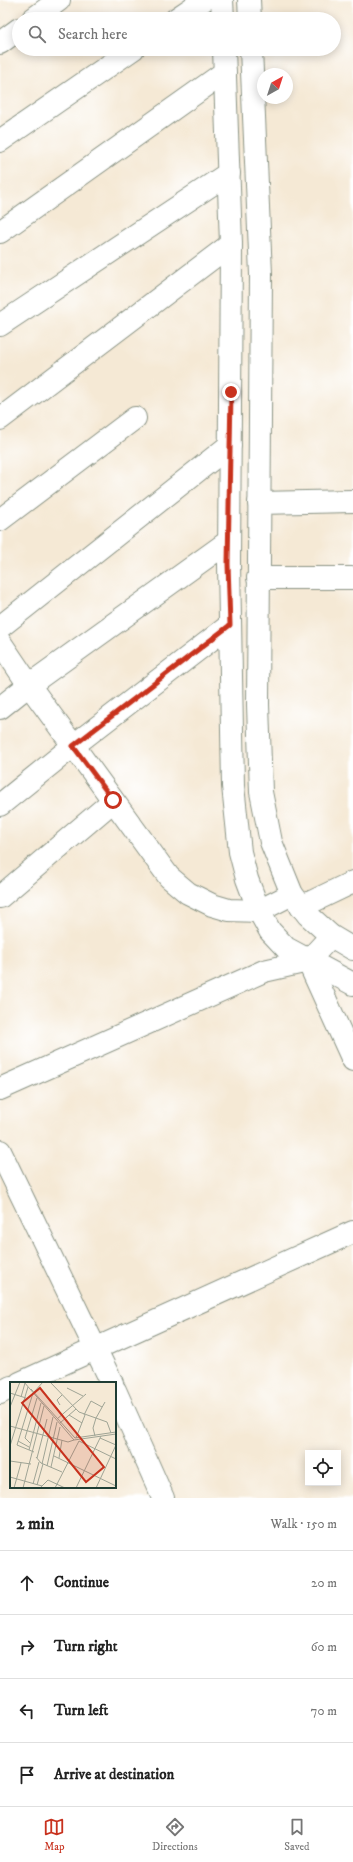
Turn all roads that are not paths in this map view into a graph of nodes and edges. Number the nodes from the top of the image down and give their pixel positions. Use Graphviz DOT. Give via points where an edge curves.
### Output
graph roads {
  1 [pos="59,0"];
  2 [pos="204,0"];
  3 [pos="222,0"];
  4 [pos="249,0"];
  5 [pos="43,12"];
  6 [pos="186,12"];
  7 [pos="223,12"];
  8 [pos="250,12"];
  9 [pos="12,34"];
  10 [pos="0,43"];
  11 [pos="123,56"];
  12 [pos="224,56"];
  13 [pos="251,56"];
  14 [pos="225,72"];
  15 [pos="0,141"];
  16 [pos="229,173"];
  17 [pos="0,232"];
  18 [pos="232,244"];
  19 [pos="0,325"];
  20 [pos="135,418"];
  21 [pos="0,419"];
  22 [pos="230,444"];
  23 [pos="353,501"];
  24 [pos="259,503"];
  25 [pos="0,520"];
  26 [pos="229,542"];
  27 [pos="258,578"];
  28 [pos="353,578"];
  29 [pos="230,625"];
  30 [pos="0,627"];
  31 [pos="0,642"];
  32 [pos="29,685"];
  33 [pos="0,708"];
  34 [pos="73,746"];
  35 [pos="113,800"];
  36 [pos="0,805"];
  37 [pos="353,882"];
  38 [pos="0,897"];
  39 [pos="297,900"];
  40 [pos="259,911"];
  41 [pos="331,936"];
  42 [pos="353,950"];
  43 [pos="308,961"];
  44 [pos="353,984"];
  45 [pos="353,1060"];
  46 [pos="0,1089"];
  47 [pos="0,1151"];
  48 [pos="353,1232"];
  49 [pos="96,1347"];
  50 [pos="22,1382"];
  51 [pos="112,1382"];
  52 [pos="10,1387"];
  53 [pos="0,1392"];
  54 [pos="116,1392"];
  55 [pos="163,1498"];
  1 -- 5 [label="street"];
  2 -- 6 [label="street"];
  3 -- 7 [label="street"];
  4 -- 8 [label="street"];
  9 -- 10 [label="street"];
  11 -- 15 [label="street"];
  12 -- 14 [label="street"];
  13 -- 24 [label="street" via="261,274"];
  14 -- 16 [label="street"];
  14 -- 17 [label="street"];
  16 -- 18 [label="street"];
  16 -- 19 [label="street"];
  18 -- 21 [label="street"];
  18 -- 22 [label="street"];
  20 -- 25 [label="street"];
  22 -- 26 [label="street"];
  22 -- 30 [label="street"];
  23 -- 24 [label="street"];
  24 -- 27 [label="street"];
  26 -- 29 [label="street"];
  26 -- 32 [label="street"];
  27 -- 28 [label="street"];
  27 -- 39 [label="street" via="261,792 271,842"];
  29 -- 34 [label="street"];
  29 -- 40 [label="street" via="233,786 240,852"];
  31 -- 32 [label="street"];
  32 -- 33 [label="street"];
  32 -- 34 [label="street"];
  34 -- 35 [label="street"];
  34 -- 36 [label="street"];
  35 -- 38 [label="street"];
  35 -- 40 [label="street" via="169,877 188,893 229,910"];
  37 -- 39 [label="street"];
  39 -- 40 [label="street"];
  39 -- 41 [label="street" via="308,915"];
  40 -- 43 [label="street" via="270,931 286,948"];
  41 -- 42 [label="street"];
  41 -- 43 [label="street"];
  43 -- 44 [label="street"];
  43 -- 45 [label="street"];
  43 -- 46 [label="street" via="264,971"];
  47 -- 49 [label="street"];
  48 -- 49 [label="street"];
  49 -- 50 [label="street"];
  49 -- 51 [label="street"];
  52 -- 53 [label="street"];
  54 -- 55 [label="street"];
}
